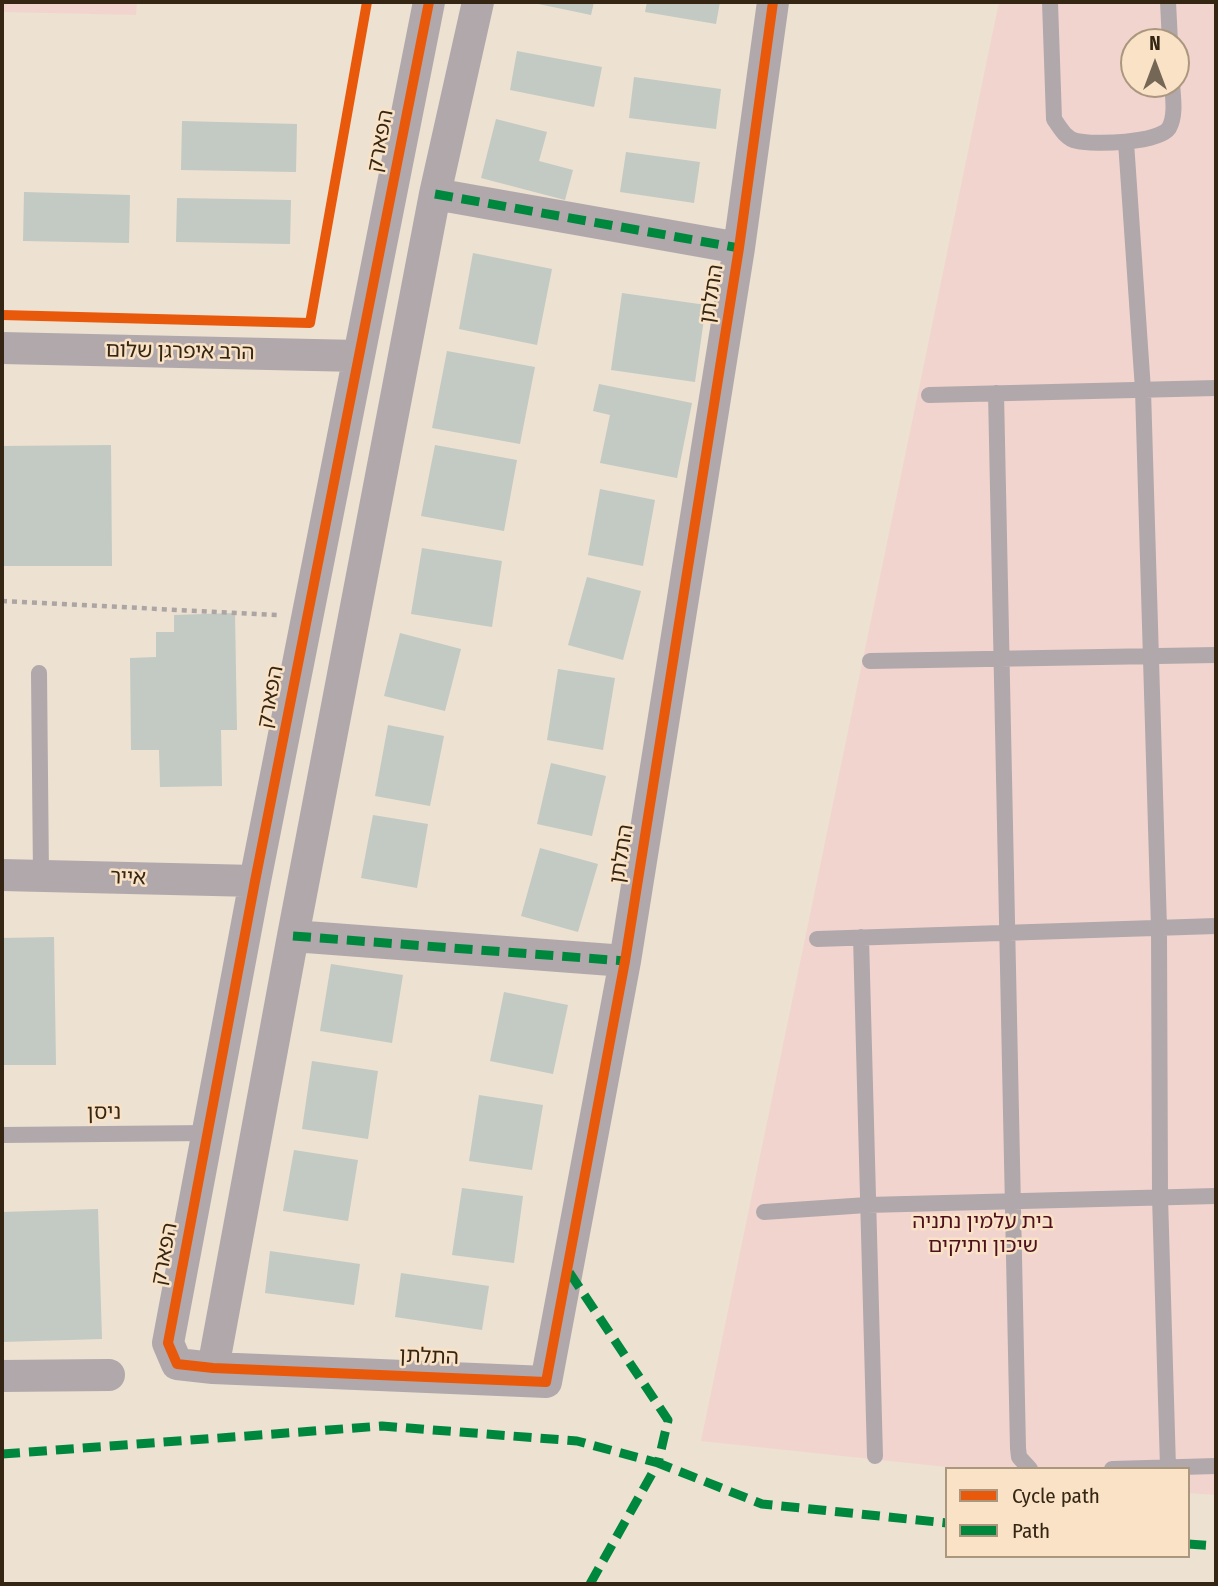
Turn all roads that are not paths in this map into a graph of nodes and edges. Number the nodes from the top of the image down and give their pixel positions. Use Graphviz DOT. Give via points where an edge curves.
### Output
graph roads {
  1 [pos="429,2"];
  2 [pos="478,2"];
  3 [pos="773,2"];
  4 [pos="1050,2"];
  5 [pos="1168,2"];
  6 [pos="1169,28"];
  7 [pos="1173,98"];
  8 [pos="1126,142"];
  9 [pos="435,194"];
  10 [pos="739,248"];
  11 [pos="2,348"];
  12 [pos="358,356"];
  13 [pos="1216,388"];
  14 [pos="1143,390"];
  15 [pos="996,393"];
  16 [pos="929,395"];
  17 [pos="1216,655"];
  18 [pos="1151,656"];
  19 [pos="1000,659"];
  20 [pos="870,662"];
  21 [pos="39,673"];
  22 [pos="2,875"];
  23 [pos="41,876"];
  24 [pos="255,881"];
  25 [pos="1216,926"];
  26 [pos="1159,928"];
  27 [pos="1009,933"];
  28 [pos="293,936"];
  29 [pos="861,937"];
  30 [pos="817,939"];
  31 [pos="625,961"];
  32 [pos="207,1133"];
  33 [pos="2,1135"];
  34 [pos="1216,1196"];
  35 [pos="1160,1197"];
  36 [pos="1012,1202"];
  37 [pos="867,1205"];
  38 [pos="764,1212"];
  39 [pos="214,1367"];
  40 [pos="108,1375"];
  41 [pos="2,1376"];
  42 [pos="875,1456"];
  43 [pos="1216,1466"];
  44 [pos="1028,1467"];
  45 [pos="1168,1467"];
  1 -- 12 [label="street, הפארק"];
  2 -- 9 [label="street"];
  3 -- 10 [label="street, התלתן"];
  4 -- 8 [label="lane" via="1054,119 1063,133 1076,141"];
  5 -- 6 [label="lane"];
  7 -- 8 [label="lane" via="1169,128"];
  8 -- 14 [label="lane"];
  9 -- 10 [label="street, התלתן"];
  9 -- 28 [label="street"];
  10 -- 31 [label="street, התלתן"];
  11 -- 12 [label="street, הרב איפרגן שלום"];
  12 -- 24 [label="street, הפארק"];
  13 -- 14 [label="lane"];
  14 -- 15 [label="lane"];
  14 -- 18 [label="lane"];
  15 -- 16 [label="lane"];
  15 -- 19 [label="lane"];
  17 -- 18 [label="lane"];
  18 -- 19 [label="lane"];
  18 -- 26 [label="lane"];
  19 -- 20 [label="lane"];
  19 -- 27 [label="lane"];
  21 -- 23 [label="lane"];
  22 -- 23 [label="street, אייר"];
  23 -- 24 [label="street, אייר"];
  24 -- 32 [label="street, הפארק"];
  25 -- 26 [label="lane"];
  26 -- 27 [label="lane"];
  26 -- 35 [label="lane"];
  27 -- 29 [label="lane"];
  27 -- 36 [label="lane"];
  28 -- 31 [label="street"];
  28 -- 39 [label="street"];
  29 -- 30 [label="lane"];
  29 -- 37 [label="lane"];
  31 -- 39 [label="street, התלתן" via="546,1381"];
  32 -- 33 [label="lane, ניסן"];
  32 -- 39 [label="street, הפארק" via="168,1343 177,1364"];
  34 -- 35 [label="lane"];
  35 -- 36 [label="lane"];
  35 -- 45 [label="lane"];
  36 -- 37 [label="lane"];
  36 -- 44 [label="lane" via="1018,1448"];
  37 -- 38 [label="lane"];
  37 -- 42 [label="lane"];
  40 -- 41 [label="street"];
  43 -- 45 [label="lane"];
}
